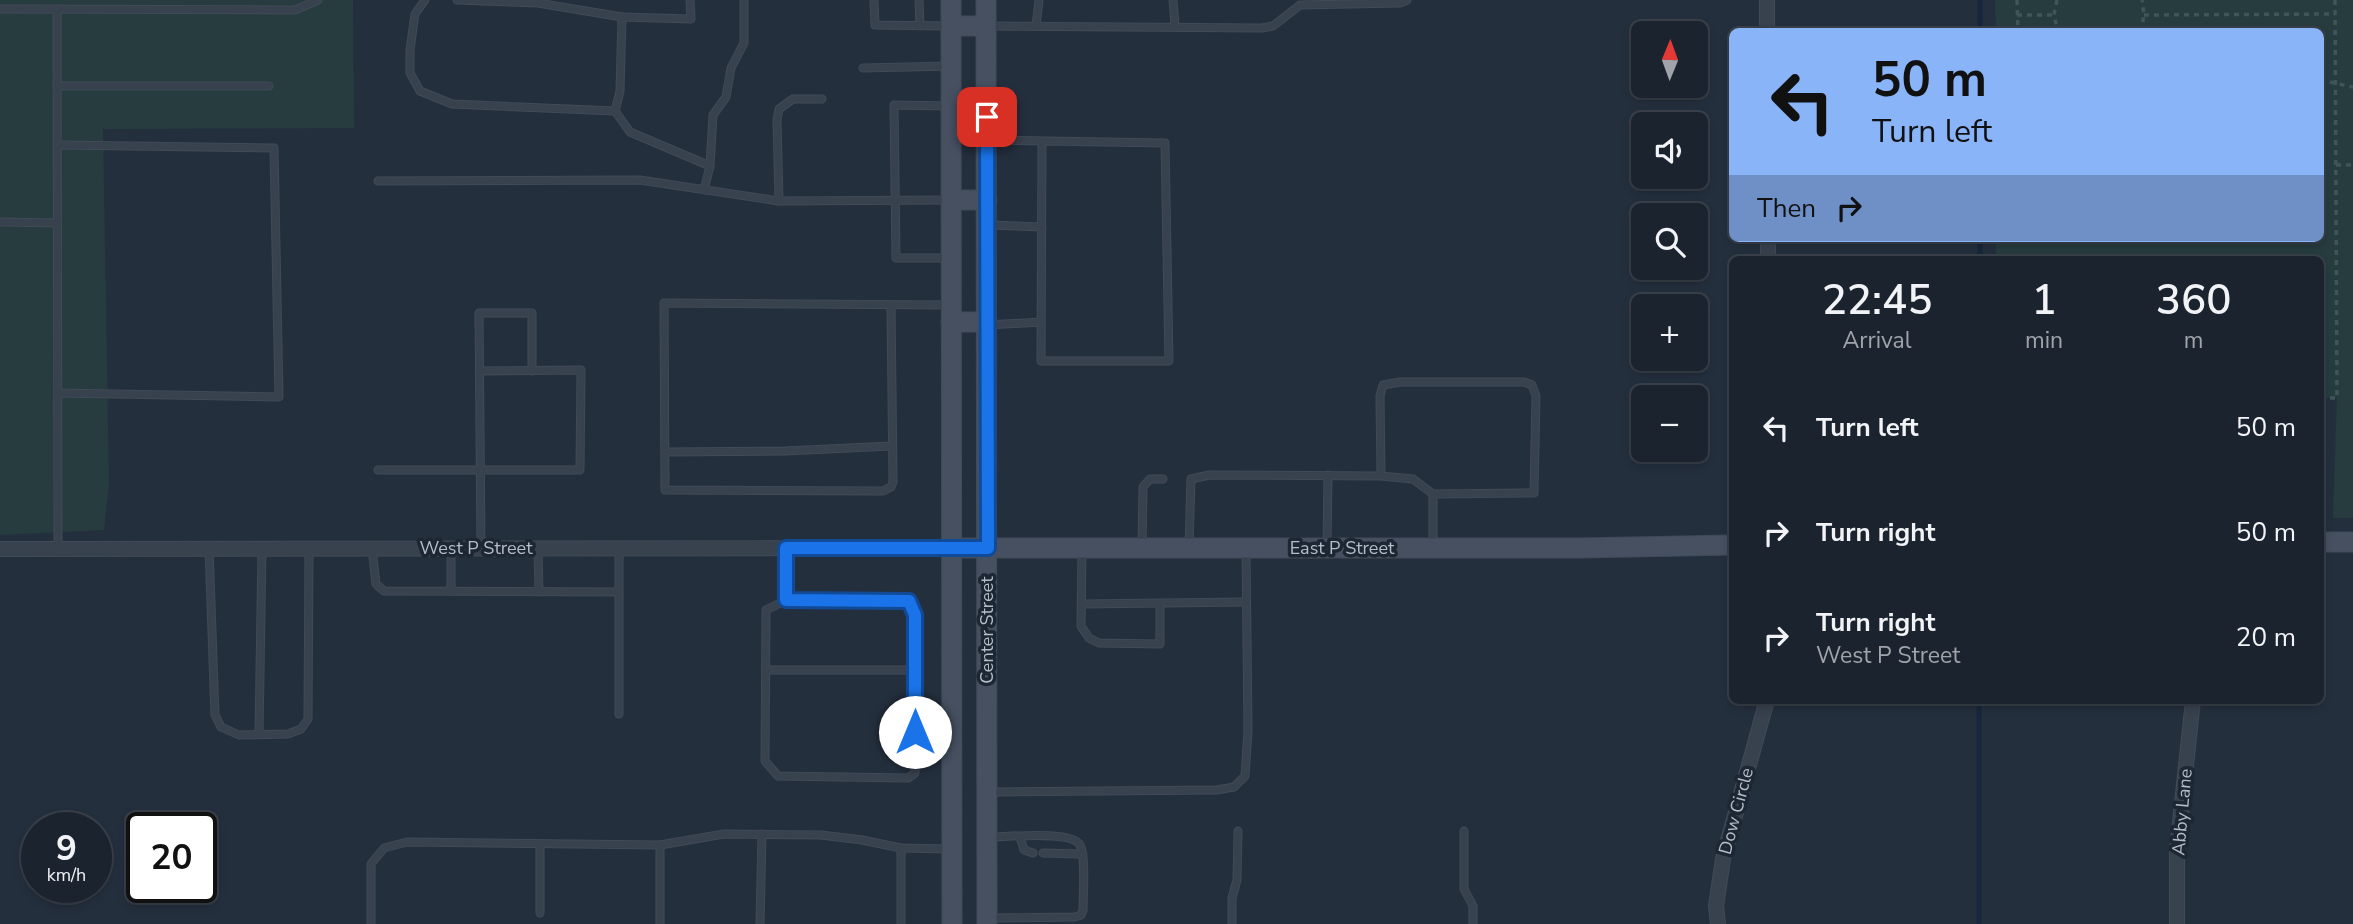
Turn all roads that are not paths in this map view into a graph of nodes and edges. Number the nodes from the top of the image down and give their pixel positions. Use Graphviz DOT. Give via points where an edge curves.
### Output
graph roads {
  1 [pos="31,0"];
  2 [pos="318,0"];
  3 [pos="425,0"];
  4 [pos="457,0"];
  5 [pos="690,0"];
  6 [pos="744,0"];
  7 [pos="874,0"];
  8 [pos="919,0"];
  9 [pos="951,0"];
  10 [pos="986,0"];
  11 [pos="1039,0"];
  12 [pos="1173,0"];
  13 [pos="1407,0"];
  14 [pos="1767,0"];
  15 [pos="1300,2"];
  16 [pos="0,9"];
  17 [pos="31,9"];
  18 [pos="57,9"];
  19 [pos="622,17"];
  20 [pos="920,26"];
  21 [pos="951,26"];
  22 [pos="986,26"];
  23 [pos="1036,26"];
  24 [pos="1175,27"];
  25 [pos="1768,28"];
  26 [pos="951,66"];
  27 [pos="863,68"];
  28 [pos="57,86"];
  29 [pos="269,86"];
  30 [pos="822,99"];
  31 [pos="951,106"];
  32 [pos="615,111"];
  33 [pos="987,140"];
  34 [pos="1042,141"];
  35 [pos="58,145"];
  36 [pos="710,166"];
  37 [pos="378,181"];
  38 [pos="704,190"];
  39 [pos="894,200"];
  40 [pos="951,200"];
  41 [pos="987,200"];
  42 [pos="779,201"];
  43 [pos="0,222"];
  44 [pos="58,223"];
  45 [pos="987,225"];
  46 [pos="1042,226"];
  47 [pos="951,258"];
  48 [pos="891,305"];
  49 [pos="951,314"];
  50 [pos="1041,322"];
  51 [pos="987,323"];
  52 [pos="480,371"];
  53 [pos="532,371"];
  54 [pos="58,393"];
  55 [pos="891,446"];
  56 [pos="666,452"];
  57 [pos="378,470"];
  58 [pos="481,470"];
  59 [pos="1328,475"];
  60 [pos="1381,476"];
  61 [pos="1163,479"];
  62 [pos="1433,494"];
  63 [pos="2324,542"];
  64 [pos="2353,542"];
  65 [pos="1729,545"];
  66 [pos="309,547"];
  67 [pos="372,547"];
  68 [pos="58,548"];
  69 [pos="209,548"];
  70 [pos="262,548"];
  71 [pos="451,548"];
  72 [pos="481,548"];
  73 [pos="538,548"];
  74 [pos="619,548"];
  75 [pos="786,548"];
  76 [pos="951,548"];
  77 [pos="988,548"];
  78 [pos="1082,548"];
  79 [pos="1142,548"];
  80 [pos="1189,548"];
  81 [pos="1246,548"];
  82 [pos="1327,548"];
  83 [pos="1433,548"];
  84 [pos="0,549"];
  85 [pos="451,591"];
  86 [pos="538,592"];
  87 [pos="619,592"];
  88 [pos="786,600"];
  89 [pos="1246,602"];
  90 [pos="1160,603"];
  91 [pos="1082,604"];
  92 [pos="766,670"];
  93 [pos="915,670"];
  94 [pos="1766,704"];
  95 [pos="2193,704"];
  96 [pos="915,711"];
  97 [pos="951,711"];
  98 [pos="619,714"];
  99 [pos="259,734"];
  100 [pos="987,792"];
  101 [pos="1238,831"];
  102 [pos="1464,831"];
  103 [pos="762,834"];
  104 [pos="987,837"];
  105 [pos="1020,837"];
  106 [pos="540,844"];
  107 [pos="660,845"];
  108 [pos="901,848"];
  109 [pos="952,849"];
  110 [pos="1033,853"];
  111 [pos="1043,853"];
  112 [pos="1083,854"];
  113 [pos="540,913"];
  114 [pos="987,921"];
  115 [pos="371,924"];
  116 [pos="660,924"];
  117 [pos="761,924"];
  118 [pos="901,924"];
  119 [pos="952,924"];
  120 [pos="1232,924"];
  121 [pos="1473,924"];
  122 [pos="1718,924"];
  123 [pos="2177,924"];
  1 -- 17 [label="lane"];
  2 -- 18 [label="lane" via="295,10"];
  3 -- 32 [label="lane" via="415,14 410,50 410,73 420,91 452,104"];
  4 -- 19 [label="lane" via="538,3"];
  5 -- 19 [label="lane" via="691,19"];
  6 -- 36 [label="lane" via="744,43 726,97 713,115"];
  7 -- 20 [label="lane" via="875,25"];
  8 -- 20 [label="lane"];
  9 -- 21 [label="main road, Center Street"];
  10 -- 22 [label="main road, Center Street"];
  11 -- 23 [label="lane"];
  12 -- 24 [label="lane"];
  13 -- 15 [label="lane"];
  14 -- 25 [label="street"];
  15 -- 24 [label="lane" via="1273,26"];
  16 -- 17 [label="lane"];
  17 -- 18 [label="lane"];
  18 -- 28 [label="lane"];
  19 -- 32 [label="lane" via="620,91"];
  20 -- 21 [label="lane"];
  21 -- 22 [label="main road"];
  21 -- 26 [label="main road, Center Street"];
  22 -- 23 [label="lane"];
  22 -- 33 [label="main road, Center Street"];
  23 -- 24 [label="lane"];
  26 -- 27 [label="lane"];
  26 -- 31 [label="main road, Center Street"];
  28 -- 29 [label="lane"];
  28 -- 35 [label="lane"];
  30 -- 42 [label="lane" via="793,99 779,109"];
  31 -- 39 [label="lane" via="894,105"];
  31 -- 40 [label="main road, Center Street"];
  32 -- 36 [label="lane" via="630,132"];
  33 -- 34 [label="lane"];
  33 -- 41 [label="main road, Center Street"];
  34 -- 46 [label="lane"];
  34 -- 50 [label="lane" via="1165,143 1169,361 1041,361"];
  35 -- 44 [label="lane"];
  35 -- 54 [label="lane" via="274,148 279,397"];
  36 -- 38 [label="lane"];
  37 -- 38 [label="lane" via="640,180"];
  38 -- 42 [label="lane"];
  39 -- 40 [label="lane"];
  39 -- 42 [label="lane"];
  39 -- 47 [label="lane" via="896,258"];
  40 -- 41 [label="main road"];
  40 -- 47 [label="main road, Center Street"];
  41 -- 45 [label="main road, Center Street"];
  43 -- 44 [label="lane"];
  44 -- 54 [label="lane"];
  45 -- 46 [label="lane"];
  45 -- 51 [label="main road, Center Street"];
  46 -- 50 [label="lane"];
  47 -- 49 [label="main road, Center Street"];
  48 -- 49 [label="lane"];
  48 -- 55 [label="lane"];
  48 -- 56 [label="lane" via="664,303"];
  49 -- 51 [label="main road"];
  49 -- 76 [label="main road, Center Street"];
  50 -- 51 [label="lane"];
  51 -- 77 [label="main road, Center Street"];
  52 -- 53 [label="lane"];
  52 -- 53 [label="lane" via="480,313 532,313"];
  52 -- 58 [label="lane"];
  53 -- 58 [label="lane" via="581,370 580,470"];
  54 -- 68 [label="lane"];
  55 -- 56 [label="lane"];
  55 -- 56 [label="lane" via="893,482 883,491 665,491"];
  57 -- 58 [label="lane"];
  58 -- 72 [label="lane"];
  59 -- 60 [label="lane"];
  59 -- 80 [label="lane" via="1188,479"];
  59 -- 82 [label="lane"];
  60 -- 62 [label="lane" via="1412,479"];
  60 -- 62 [label="lane" via="1383,385 1532,385 1536,396 1534,493"];
  61 -- 79 [label="lane" via="1150,479 1143,487"];
  62 -- 83 [label="lane"];
  63 -- 64 [label="main road"];
  65 -- 83 [label="main road, East P Street"];
  66 -- 67 [label="street, West P Street"];
  66 -- 70 [label="street, West P Street"];
  66 -- 99 [label="lane" via="308,719 301,729 288,734"];
  67 -- 71 [label="street, West P Street"];
  67 -- 85 [label="lane" via="376,584 384,591"];
  68 -- 69 [label="street, West P Street"];
  68 -- 84 [label="street, West P Street"];
  69 -- 70 [label="street, West P Street"];
  69 -- 99 [label="lane" via="215,715 221,727 239,735"];
  70 -- 99 [label="lane"];
  71 -- 72 [label="street, West P Street"];
  71 -- 85 [label="lane"];
  72 -- 73 [label="street, West P Street"];
  73 -- 74 [label="street, West P Street"];
  73 -- 86 [label="lane"];
  74 -- 75 [label="street, West P Street"];
  74 -- 87 [label="lane"];
  75 -- 76 [label="street, West P Street"];
  75 -- 88 [label="lane"];
  76 -- 77 [label="main road, East P Street"];
  76 -- 97 [label="main road, Center Street"];
  77 -- 78 [label="main road, East P Street"];
  77 -- 100 [label="main road, Center Street"];
  78 -- 79 [label="main road, East P Street"];
  78 -- 91 [label="lane"];
  79 -- 80 [label="main road, East P Street"];
  80 -- 81 [label="main road, East P Street"];
  81 -- 82 [label="main road, East P Street"];
  81 -- 89 [label="lane"];
  82 -- 83 [label="main road, East P Street"];
  85 -- 86 [label="lane"];
  86 -- 87 [label="lane"];
  87 -- 98 [label="lane"];
  88 -- 92 [label="lane" via="766,610"];
  88 -- 93 [label="lane" via="909,601 915,615"];
  89 -- 90 [label="lane"];
  89 -- 100 [label="lane" via="1247,742 1244,776 1234,787"];
  90 -- 91 [label="lane"];
  90 -- 91 [label="lane" via="1160,644 1098,643 1081,626"];
  92 -- 93 [label="lane"];
  92 -- 96 [label="lane" via="765,761 778,776 908,778 915,773"];
  93 -- 96 [label="lane"];
  94 -- 122 [label="street, Dow Circle" via="1723,859"];
  95 -- 123 [label="street, Abby Lane" via="2177,850"];
  96 -- 97 [label="lane"];
  97 -- 109 [label="main road, Center Street"];
  100 -- 104 [label="main road, Center Street"];
  101 -- 120 [label="lane"];
  102 -- 121 [label="lane" via="1464,889 1473,906"];
  103 -- 107 [label="lane" via="724,834"];
  103 -- 108 [label="lane" via="821,835"];
  103 -- 117 [label="lane"];
  104 -- 105 [label="lane"];
  104 -- 114 [label="main road, Center Street"];
  105 -- 110 [label="lane" via="1024,850"];
  105 -- 112 [label="lane" via="1074,839"];
  106 -- 107 [label="lane"];
  106 -- 113 [label="lane"];
  106 -- 115 [label="lane" via="407,842 384,848 371,864"];
  107 -- 116 [label="lane"];
  108 -- 109 [label="lane"];
  108 -- 118 [label="lane"];
  109 -- 119 [label="main road, Center Street"];
  111 -- 112 [label="lane"];
  112 -- 114 [label="lane" via="1081,915"];
}
